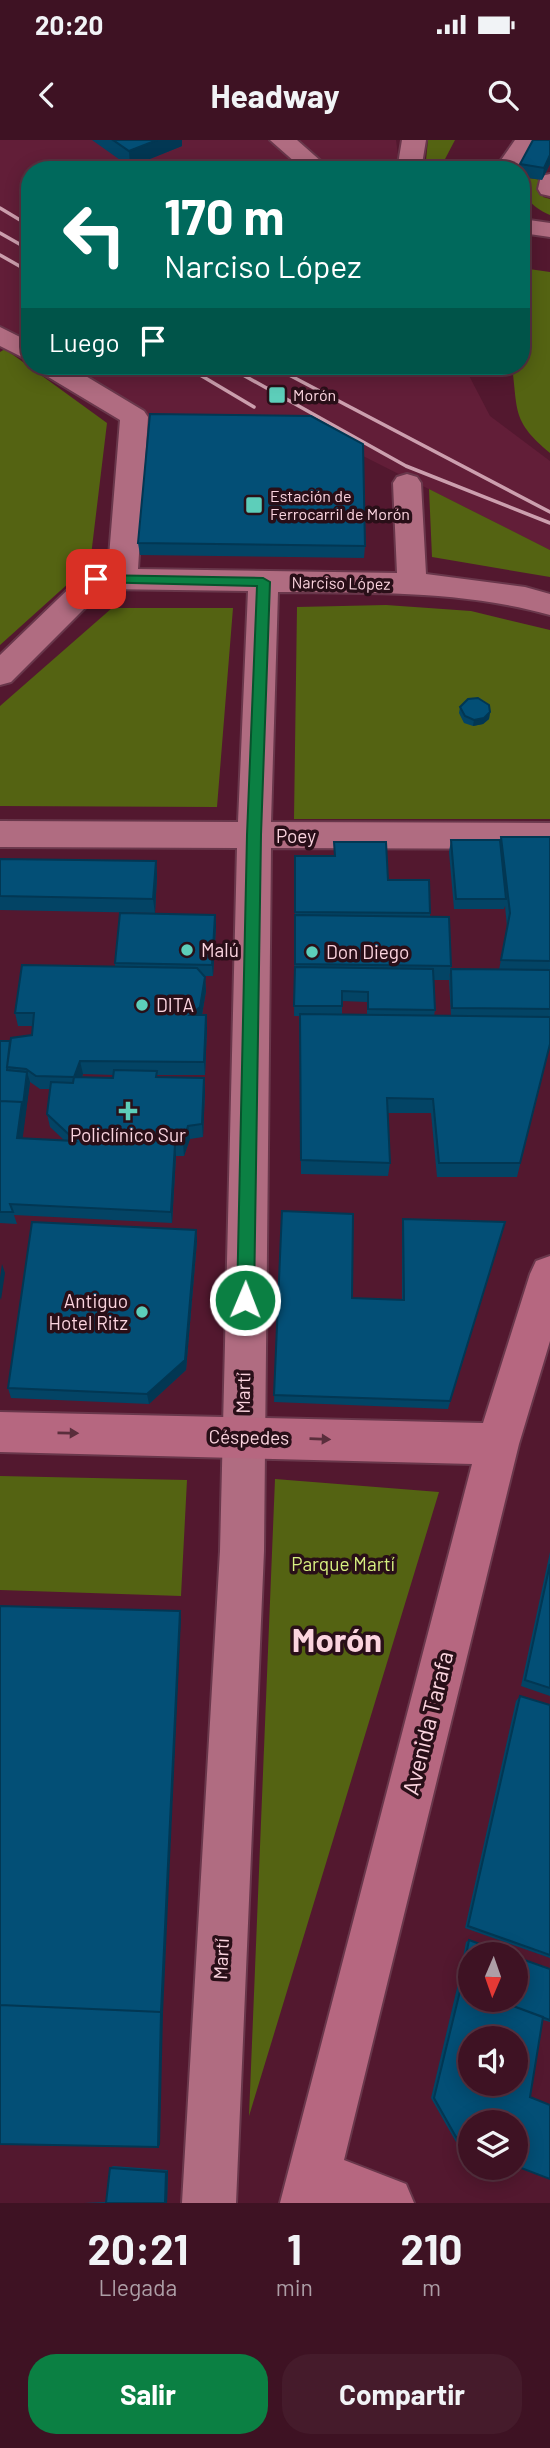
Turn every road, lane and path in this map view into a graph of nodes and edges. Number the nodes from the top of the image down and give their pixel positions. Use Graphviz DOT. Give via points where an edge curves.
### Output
graph roads {
  1 [pos="282,140"];
  2 [pos="414,140"];
  3 [pos="527,140"];
  4 [pos="308,161"];
  5 [pos="411,161"];
  6 [pos="512,161"];
  7 [pos="550,181"];
  8 [pos="550,189"];
  9 [pos="0,335"];
  10 [pos="21,348"];
  11 [pos="65,375"];
  12 [pos="407,483"];
  13 [pos="122,579"];
  14 [pos="263,582"];
  15 [pos="412,583"];
  16 [pos="550,605"];
  17 [pos="0,674"];
  18 [pos="0,834"];
  19 [pos="254,835"];
  20 [pos="550,836"];
  21 [pos="550,1274"];
  22 [pos="0,1432"];
  23 [pos="242,1436"];
  24 [pos="498,1444"];
  25 [pos="310,2189"];
  26 [pos="209,2203"];
  27 [pos="387,2203"];
  1 -- 4 [label="street"];
  2 -- 5 [label="street"];
  3 -- 6 [label="street"];
  7 -- 8 [label="street"];
  9 -- 10 [label="street"];
  11 -- 13 [label="street" via="134,417"];
  12 -- 15 [label="street"];
  13 -- 14 [label="street, Narciso López"];
  13 -- 17 [label="street, Narciso López" via="96,579"];
  14 -- 15 [label="street, Narciso López"];
  14 -- 19 [label="street, Martí"];
  15 -- 16 [label="street, Narciso López" via="525,597"];
  18 -- 19 [label="street, Poey"];
  19 -- 20 [label="street, Poey"];
  19 -- 23 [label="street, Martí"];
  21 -- 24 [label="main road, Avenida Tarafa"];
  22 -- 23 [label="main road, Céspedes, one-way"];
  23 -- 24 [label="main road, Céspedes, one-way"];
  23 -- 26 [label="street, Martí" via="242,1551"];
  24 -- 25 [label="main road, Avenida Tarafa"];
  25 -- 27 [label="main road"];
}
